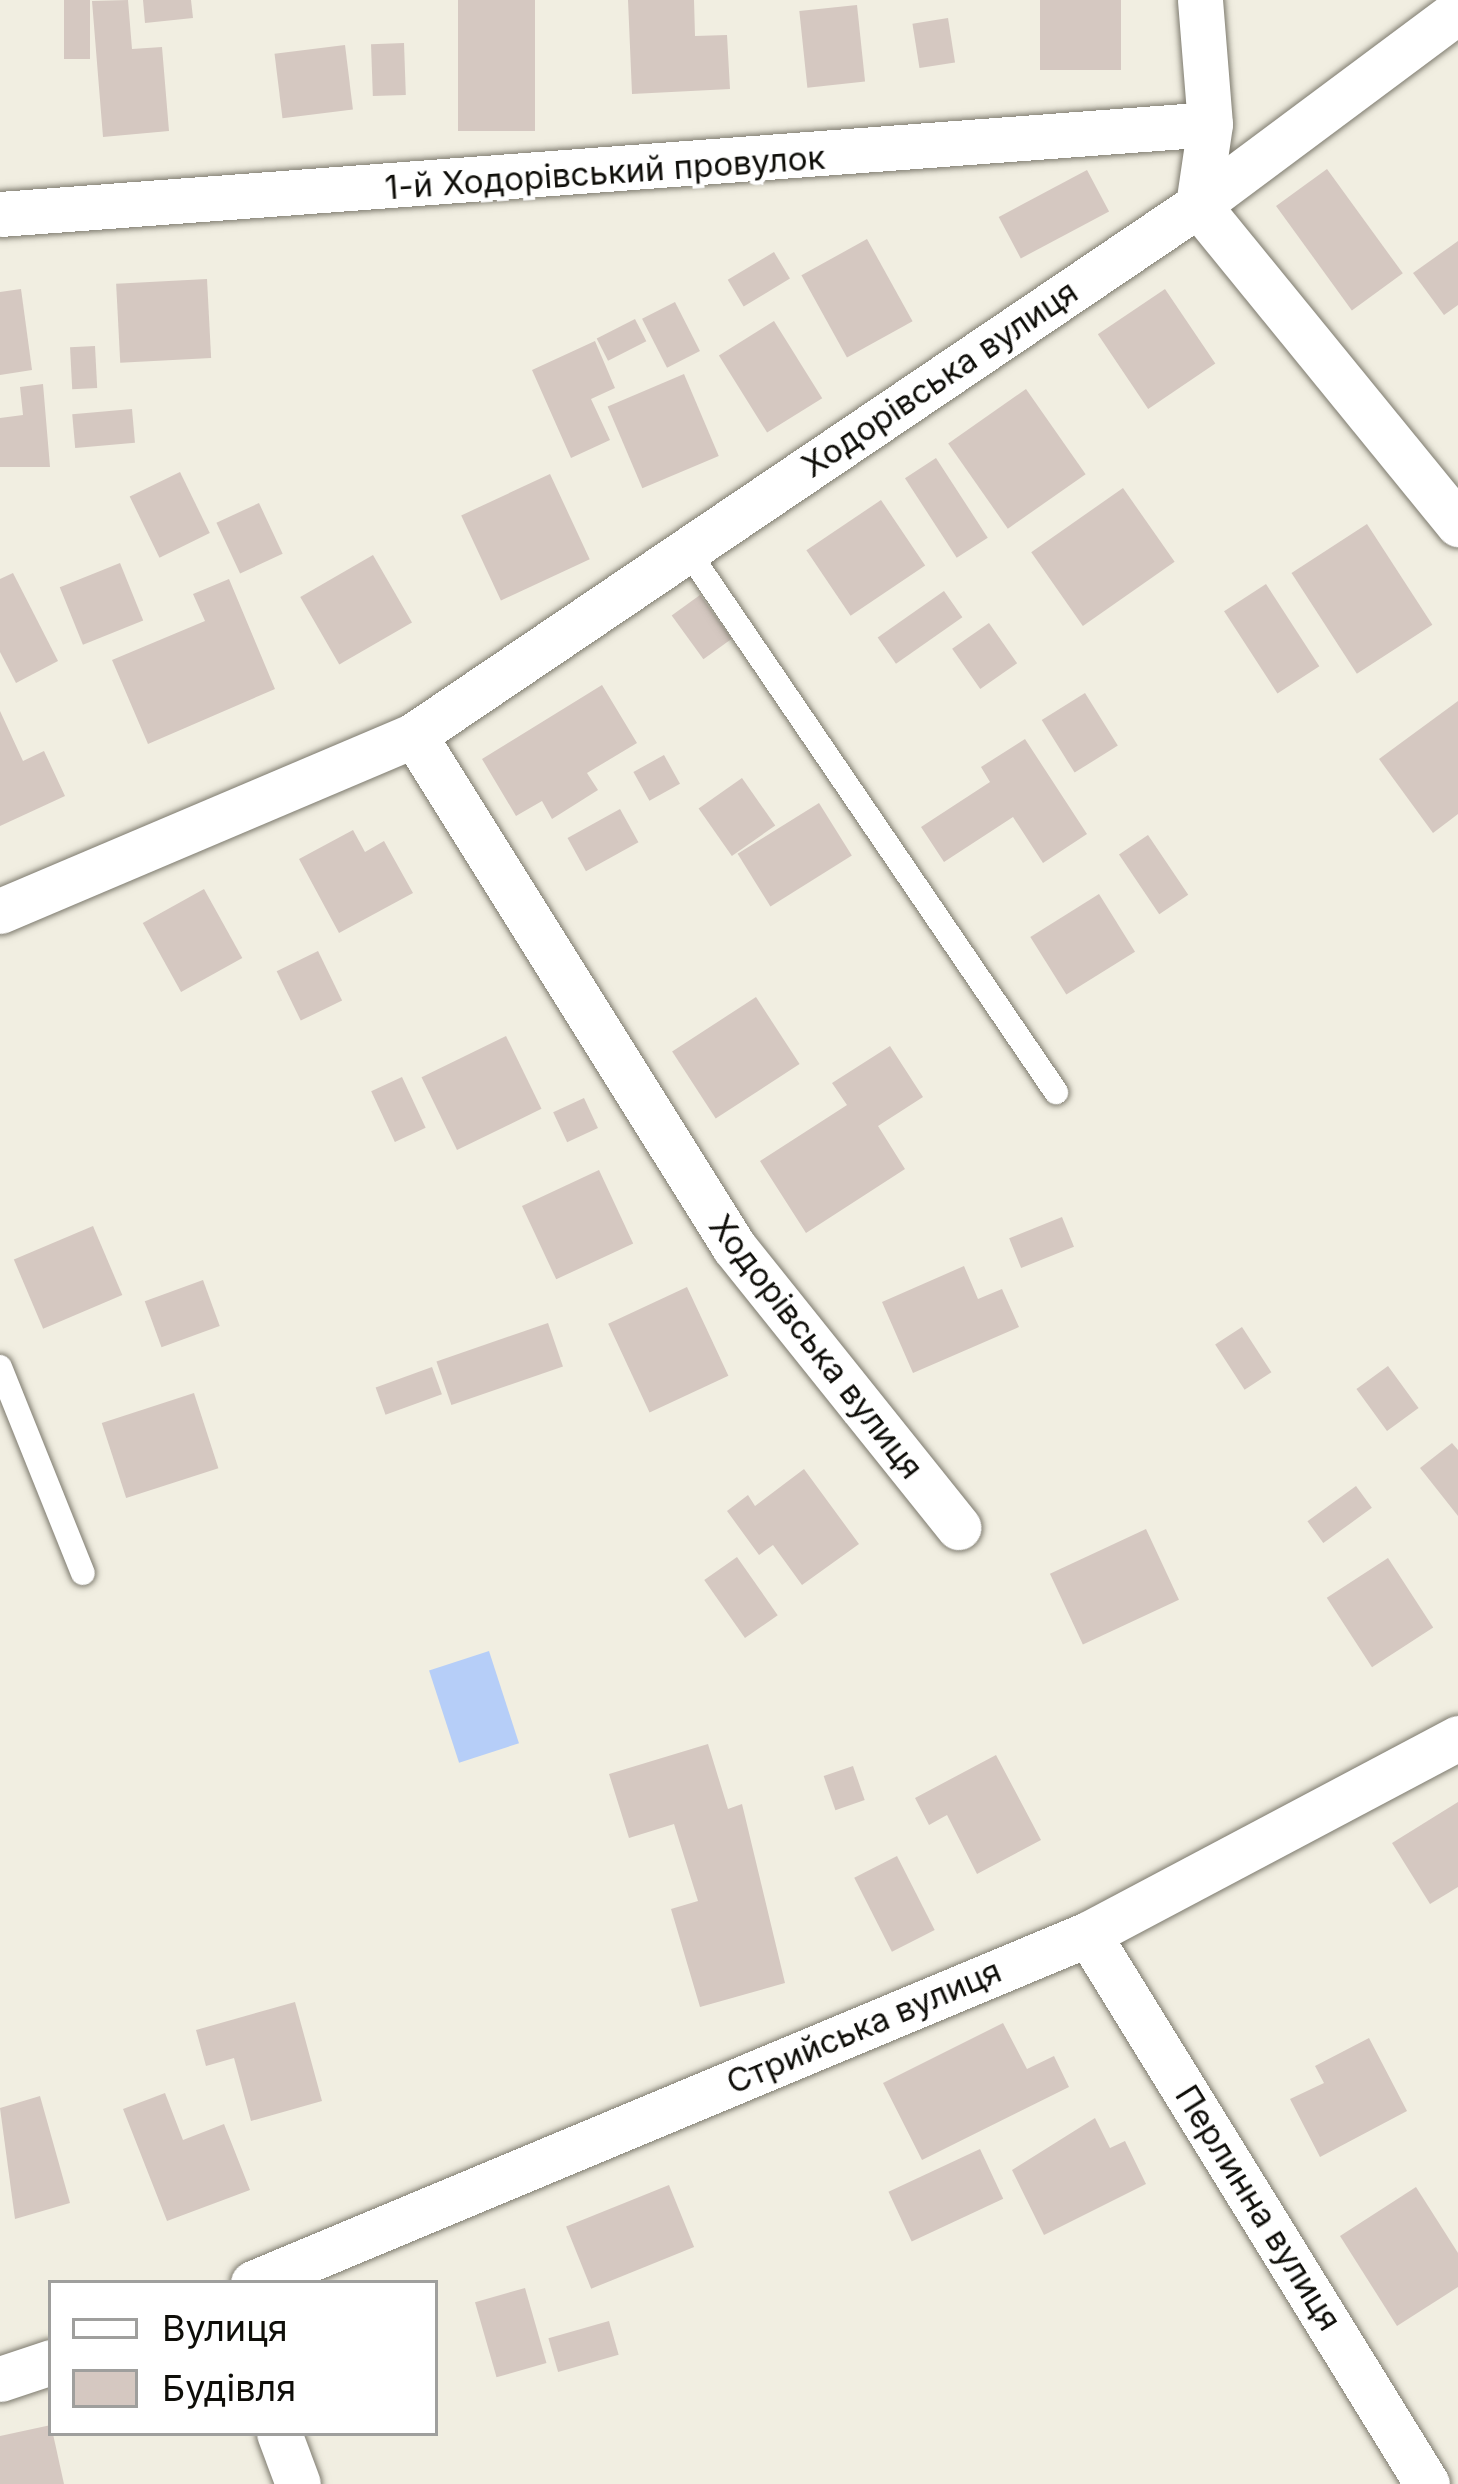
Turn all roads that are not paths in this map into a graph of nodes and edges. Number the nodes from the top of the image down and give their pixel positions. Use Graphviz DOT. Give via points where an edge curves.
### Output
graph roads {
  1 [pos="1199,0"];
  2 [pos="1458,11"];
  3 [pos="1210,124"];
  4 [pos="1198,205"];
  5 [pos="0,214"];
  6 [pos="1458,524"];
  7 [pos="687,550"];
  8 [pos="415,735"];
  9 [pos="0,911"];
  10 [pos="1056,1092"];
  11 [pos="0,1367"];
  12 [pos="958,1527"];
  13 [pos="83,1573"];
  14 [pos="1458,1738"];
  15 [pos="1088,1934"];
  16 [pos="260,2280"];
  17 [pos="48,2363"];
  18 [pos="0,2379"];
  19 [pos="280,2436"];
  20 [pos="298,2484"];
  21 [pos="1426,2484"];
  1 -- 3 [label="street"];
  2 -- 4 [label="street, Ходорівська вулиця"];
  3 -- 4 [label="street"];
  3 -- 5 [label="street, 1-й Ходорівський провулок"];
  4 -- 6 [label="street"];
  4 -- 7 [label="street, Ходорівська вулиця"];
  7 -- 8 [label="street, Ходорівська вулиця"];
  7 -- 10 [label="lane"];
  8 -- 9 [label="street, Ходорівська вулиця"];
  8 -- 12 [label="street, Ходорівська вулиця" via="734,1247"];
  11 -- 13 [label="lane"];
  14 -- 15 [label="street, Стрийська вулиця"];
  15 -- 16 [label="street, Стрийська вулиця"];
  15 -- 21 [label="street, Перлинна вулиця"];
  17 -- 18 [label="street"];
  19 -- 20 [label="street"];
}
